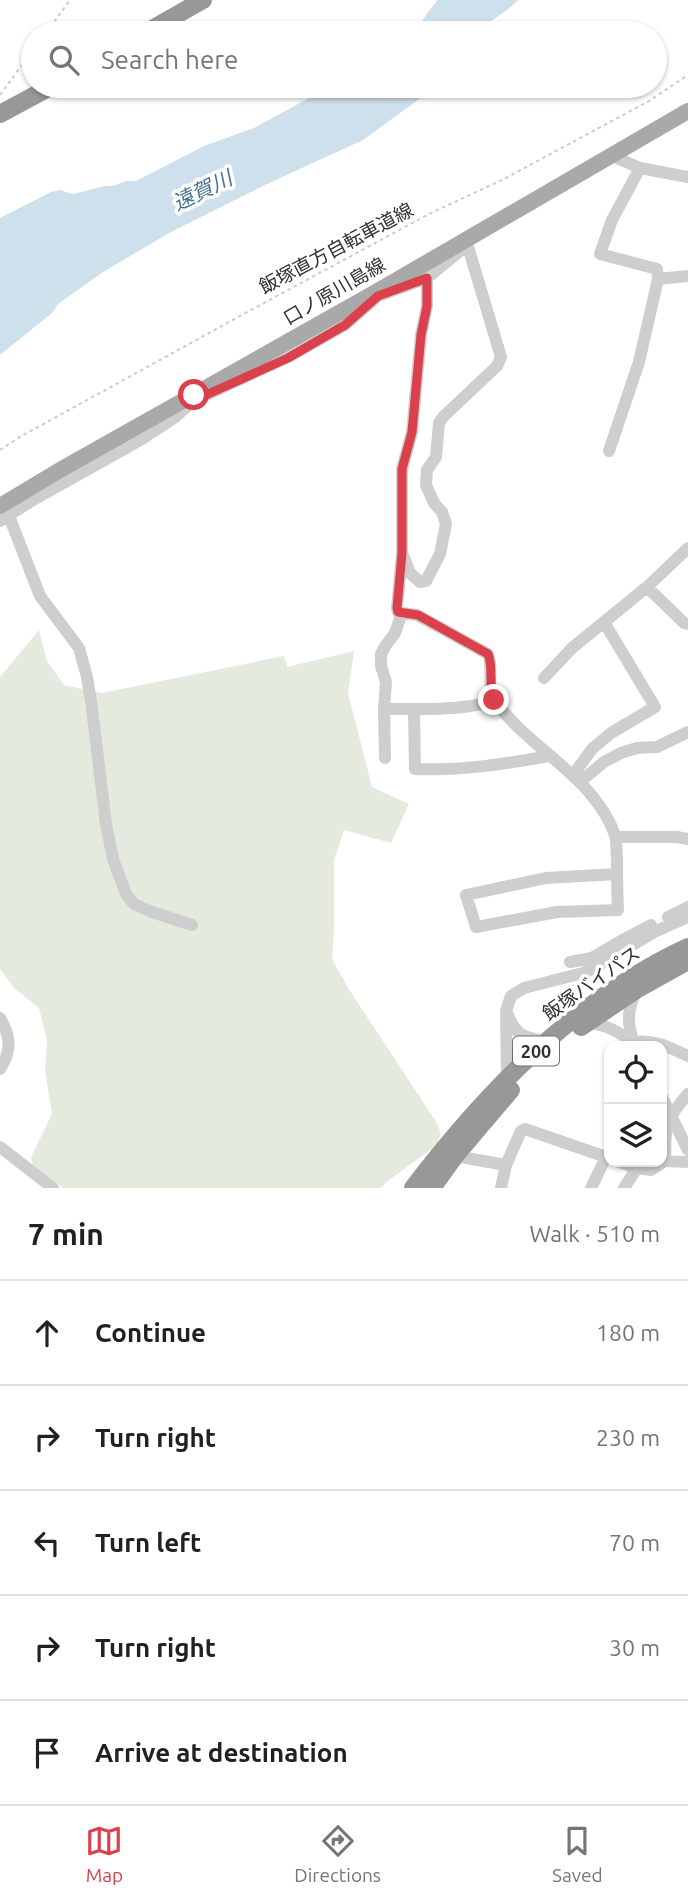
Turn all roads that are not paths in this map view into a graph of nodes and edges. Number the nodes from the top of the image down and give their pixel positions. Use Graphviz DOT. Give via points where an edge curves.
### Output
graph roads {
  1 [pos="203,0"];
  2 [pos="166,21"];
  3 [pos="30,98"];
  4 [pos="688,111"];
  5 [pos="0,114"];
  6 [pos="610,155"];
  7 [pos="640,168"];
  8 [pos="688,177"];
  9 [pos="467,243"];
  10 [pos="688,276"];
  11 [pos="427,278"];
  12 [pos="658,279"];
  13 [pos="377,294"];
  14 [pos="609,451"];
  15 [pos="3,514"];
  16 [pos="688,548"];
  17 [pos="402,553"];
  18 [pos="647,587"];
  19 [pos="402,613"];
  20 [pos="604,622"];
  21 [pos="688,624"];
  22 [pos="544,678"];
  23 [pos="494,700"];
  24 [pos="384,709"];
  25 [pos="414,709"];
  26 [pos="688,732"];
  27 [pos="550,756"];
  28 [pos="385,758"];
  29 [pos="576,778"];
  30 [pos="616,837"];
  31 [pos="688,839"];
  32 [pos="617,873"];
  33 [pos="688,907"];
  34 [pos="688,917"];
  35 [pos="192,925"];
  36 [pos="688,947"];
  37 [pos="688,961"];
  38 [pos="570,962"];
  39 [pos="636,990"];
  40 [pos="506,1012"];
  41 [pos="0,1018"];
  42 [pos="587,1023"];
  43 [pos="546,1041"];
  44 [pos="630,1041"];
  45 [pos="633,1041"];
  46 [pos="667,1046"];
  47 [pos="688,1056"];
  48 [pos="0,1069"];
  49 [pos="507,1078"];
  50 [pos="688,1094"];
  51 [pos="667,1121"];
  52 [pos="0,1147"];
  53 [pos="688,1150"];
  54 [pos="455,1156"];
  55 [pos="604,1157"];
  56 [pos="667,1161"];
  57 [pos="688,1162"];
  58 [pos="506,1165"];
  59 [pos="604,1165"];
  60 [pos="634,1167"];
  61 [pos="656,1167"];
  62 [pos="637,1168"];
  63 [pos="53,1188"];
  64 [pos="413,1188"];
  65 [pos="432,1188"];
  66 [pos="501,1188"];
  67 [pos="591,1188"];
  68 [pos="624,1188"];
  1 -- 2 [label="highway"];
  3 -- 5 [label="highway"];
  4 -- 6 [label="main road, 口ノ原川島線"];
  6 -- 7 [label="street"];
  6 -- 9 [label="main road, 口ノ原川島線"];
  7 -- 8 [label="street"];
  7 -- 12 [label="street" via="600,254 657,269"];
  9 -- 11 [label="street"];
  9 -- 13 [label="main road, 口ノ原川島線"];
  9 -- 17 [label="street" via="500,357 498,366 439,424 436,457 427,470 426,485 446,524 440,554 426,581 420,582 410,573"];
  10 -- 12 [label="street"];
  11 -- 13 [label="street"];
  11 -- 17 [label="street" via="412,432 402,469"];
  12 -- 14 [label="street" via="639,362"];
  13 -- 15 [label="main road, 口ノ原川島線" via="70,464"];
  15 -- 35 [label="street" via="40,596 79,648 91,701 110,847 126,894 134,904"];
  16 -- 18 [label="street"];
  17 -- 19 [label="street" via="397,608"];
  18 -- 20 [label="street"];
  18 -- 21 [label="street"];
  19 -- 23 [label="street" via="418,615 488,654"];
  19 -- 24 [label="street" via="382,654"];
  20 -- 22 [label="street"];
  20 -- 29 [label="street" via="655,707 592,749"];
  23 -- 25 [label="street" via="483,705"];
  23 -- 27 [label="street"];
  24 -- 25 [label="street"];
  24 -- 28 [label="street"];
  25 -- 27 [label="street" via="415,769 490,767"];
  26 -- 29 [label="street" via="657,747 621,753"];
  27 -- 29 [label="street"];
  29 -- 30 [label="street" via="598,803"];
  30 -- 31 [label="street"];
  30 -- 32 [label="street"];
  32 -- 32 [label="street" via="618,910 557,912 475,927 466,895 546,878"];
  33 -- 38 [label="street" via="592,958"];
  34 -- 40 [label="street" via="583,973 524,988 511,996"];
  36 -- 43 [label="highway, 飯塚バイパス / 200" via="618,986"];
  37 -- 39 [label="highway, 200"];
  39 -- 42 [label="highway, 200"];
  39 -- 45 [label="street" via="628,1017"];
  40 -- 43 [label="street" via="520,1034"];
  40 -- 49 [label="street"];
  41 -- 48 [label="street" via="9,1042"];
  42 -- 44 [label="street" via="613,1028"];
  42 -- 54 [label="highway, 200" via="516,1085"];
  43 -- 49 [label="highway, 飯塚バイパス / 200"];
  46 -- 47 [label="street"];
  49 -- 64 [label="highway, 飯塚バイパス / 200"];
  50 -- 51 [label="street"];
  51 -- 53 [label="street"];
  52 -- 63 [label="street"];
  54 -- 58 [label="street"];
  54 -- 65 [label="highway, 200"];
  55 -- 58 [label="street" via="525,1129"];
  56 -- 57 [label="street"];
  58 -- 66 [label="street"];
  59 -- 67 [label="street"];
  60 -- 62 [label="street"];
  61 -- 62 [label="street"];
  62 -- 68 [label="street"];
}
